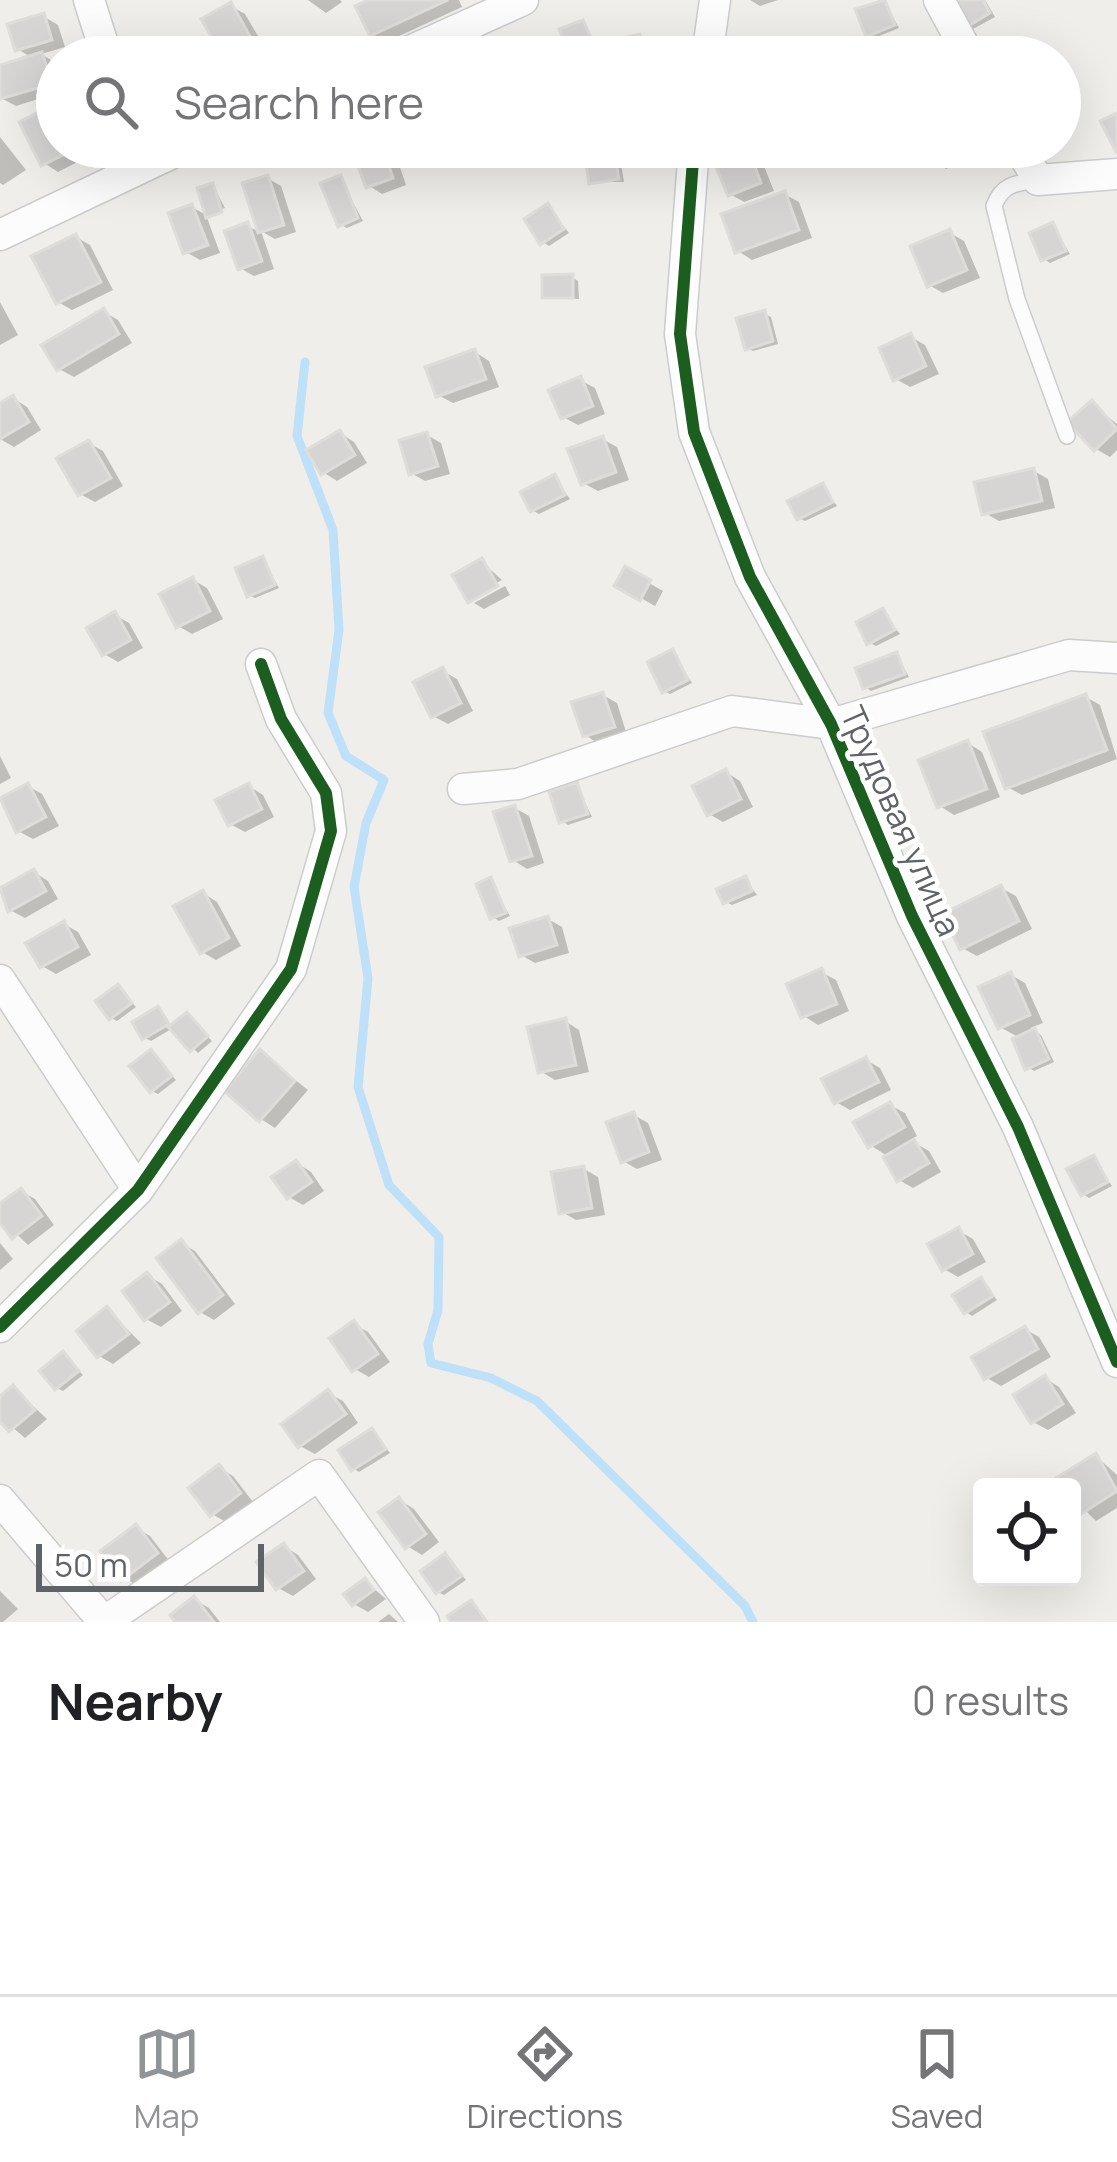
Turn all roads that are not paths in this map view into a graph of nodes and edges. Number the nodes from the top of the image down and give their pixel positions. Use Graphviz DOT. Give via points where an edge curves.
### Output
graph roads {
  1 [pos="89,0"];
  2 [pos="523,0"];
  3 [pos="715,0"];
  4 [pos="939,0"];
  5 [pos="100,36"];
  6 [pos="443,36"];
  7 [pos="710,36"];
  8 [pos="959,36"];
  9 [pos="119,168"];
  10 [pos="692,168"];
  11 [pos="1031,168"];
  12 [pos="1117,174"];
  13 [pos="1038,180"];
  14 [pos="0,235"];
  15 [pos="1067,436"];
  16 [pos="1117,658"];
  17 [pos="261,664"];
  18 [pos="831,724"];
  19 [pos="463,789"];
  20 [pos="0,980"];
  21 [pos="138,1190"];
  22 [pos="0,1327"];
  23 [pos="1117,1363"];
  24 [pos="0,1500"];
  25 [pos="104,1622"];
  26 [pos="424,1622"];
  1 -- 5 [label="street"];
  2 -- 6 [label="street"];
  3 -- 7 [label="street"];
  4 -- 8 [label="street"];
  9 -- 14 [label="street"];
  10 -- 18 [label="street, Трудовая улица" via="680,334 694,433 750,578"];
  11 -- 13 [label="street"];
  12 -- 13 [label="street"];
  13 -- 15 [label="lane" via="1011,184 994,206 1017,299"];
  16 -- 18 [label="street" via="1070,656"];
  17 -- 21 [label="street" via="280,719 326,793 331,831 321,874 291,969"];
  18 -- 19 [label="street" via="732,711 518,784"];
  18 -- 23 [label="street, Трудовая улица" via="912,916 1018,1126"];
  20 -- 21 [label="street"];
  21 -- 22 [label="street"];
  24 -- 25 [label="street"];
  25 -- 26 [label="street" via="319,1475"];
}
